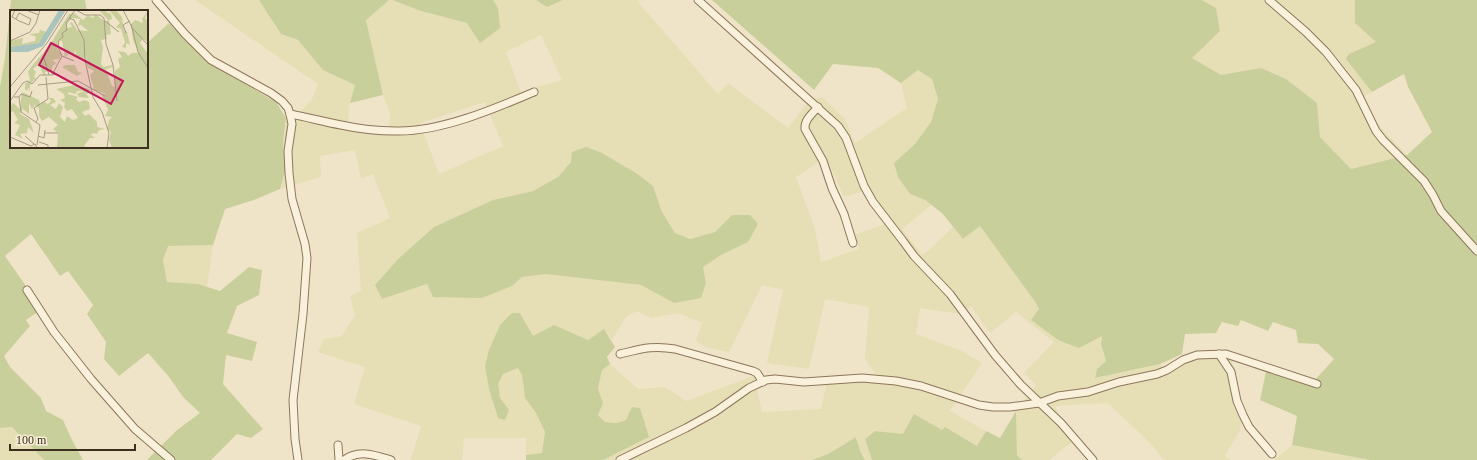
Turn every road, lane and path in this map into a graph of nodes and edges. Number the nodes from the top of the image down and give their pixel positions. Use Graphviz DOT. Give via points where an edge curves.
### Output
graph roads {
  1 [pos="156,0"];
  2 [pos="698,0"];
  3 [pos="1269,0"];
  4 [pos="534,92"];
  5 [pos="818,107"];
  6 [pos="290,114"];
  7 [pos="853,243"];
  8 [pos="1477,251"];
  9 [pos="27,290"];
  10 [pos="620,354"];
  11 [pos="1219,354"];
  12 [pos="763,382"];
  13 [pos="1317,384"];
  14 [pos="1038,403"];
  15 [pos="338,445"];
  16 [pos="1272,454"];
  17 [pos="171,460"];
  18 [pos="298,460"];
  19 [pos="339,460"];
  20 [pos="344,460"];
  21 [pos="391,460"];
  22 [pos="620,460"];
  23 [pos="1093,460"];
  1 -- 6 [label="street" via="211,60 271,93 282,101"];
  2 -- 5 [label="street"];
  3 -- 8 [label="street" via="1326,52 1356,90 1376,131 1424,181 1445,215"];
  4 -- 6 [label="street" via="500,106 427,129 397,131 362,128"];
  5 -- 7 [label="street" via="804,124 805,129 823,161"];
  5 -- 14 [label="street" via="838,126 846,138 864,186 873,202 914,256 950,294 995,355"];
  6 -- 18 [label="street" via="292,124 288,151 292,199 307,258 293,400"];
  9 -- 17 [label="street" via="54,332 91,379 135,429"];
  10 -- 12 [label="street" via="651,347 668,347 753,371"];
  11 -- 13 [label="street" via="1226,354"];
  11 -- 14 [label="street" via="1191,356 1157,374 1088,392 1058,396"];
  11 -- 16 [label="street" via="1231,372 1243,416"];
  12 -- 14 [label="street" via="775,379 804,382 862,378 921,386 993,407"];
  12 -- 22 [label="street" via="749,388 697,422"];
  14 -- 23 [label="street" via="1061,423"];
  15 -- 19 [label="street"];
  20 -- 21 [label="street" via="360,453"];
}
